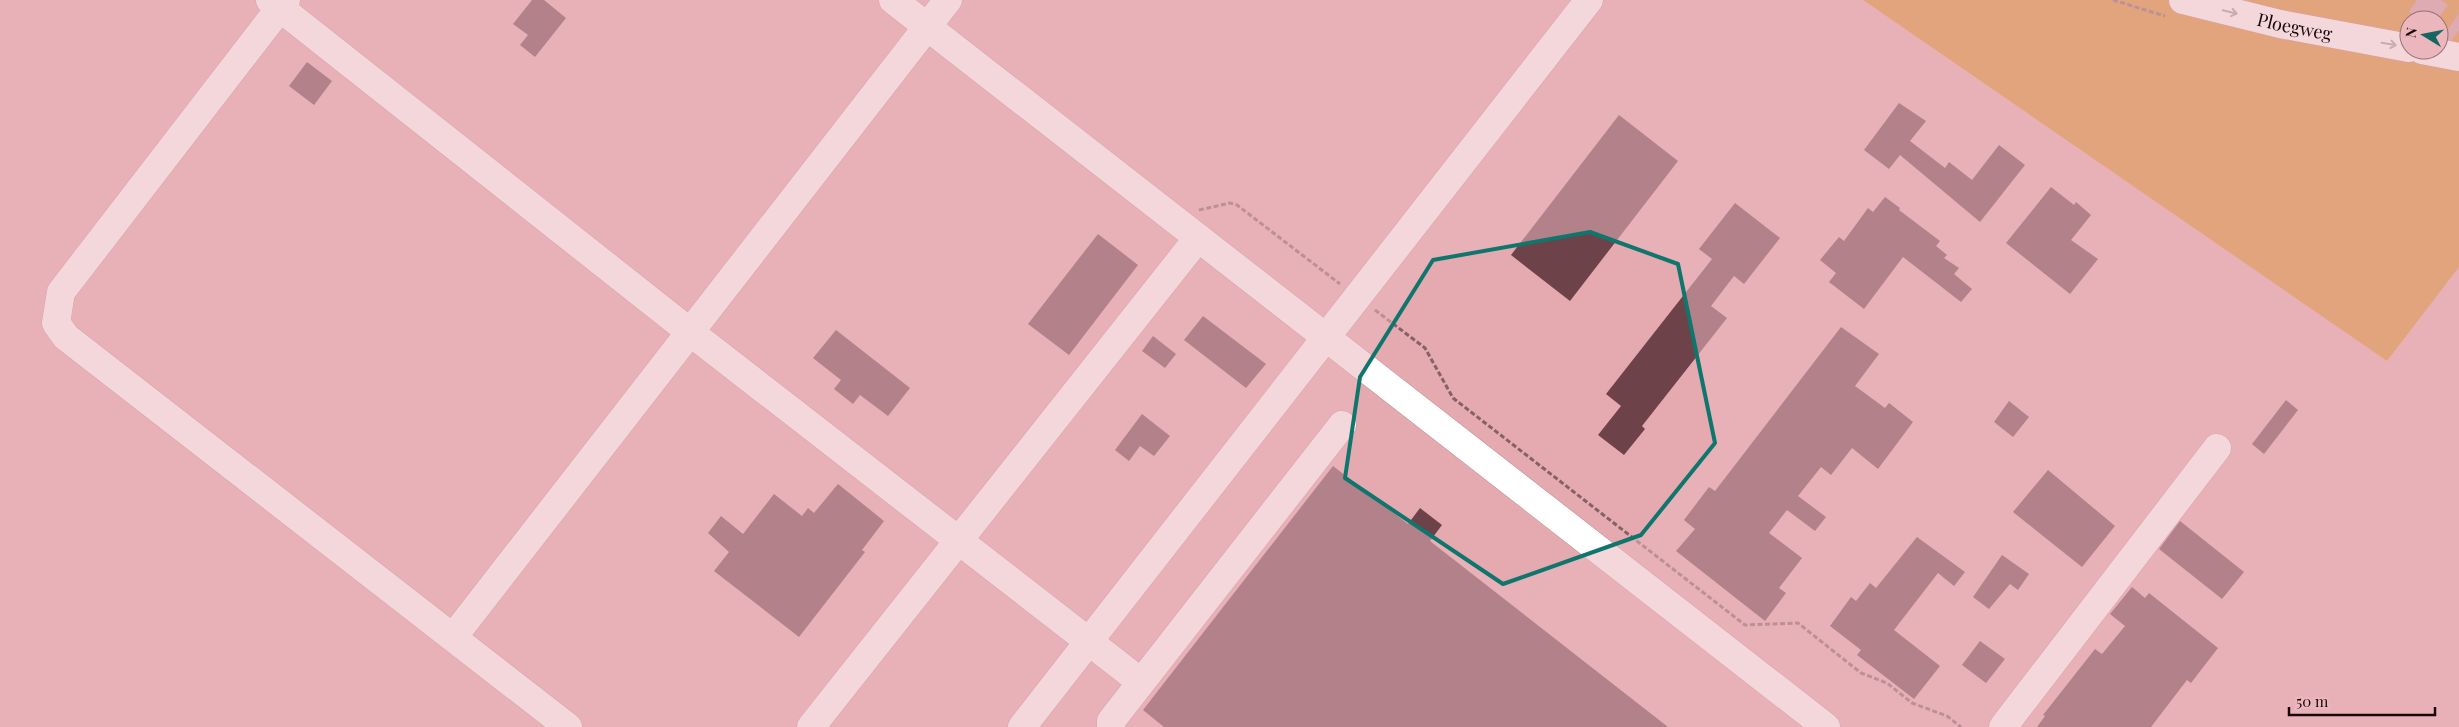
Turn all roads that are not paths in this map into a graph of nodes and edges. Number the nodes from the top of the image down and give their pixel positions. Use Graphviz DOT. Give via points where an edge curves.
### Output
graph roads {
  1 [pos="893,0"];
  2 [pos="948,0"];
  3 [pos="1589,0"];
  4 [pos="2183,0"];
  5 [pos="279,3"];
  6 [pos="927,27"];
  7 [pos="2399,46"];
  8 [pos="1198,238"];
  9 [pos="690,332"];
  10 [pos="1326,337"];
  11 [pos="1342,426"];
  12 [pos="2217,448"];
  13 [pos="959,541"];
  14 [pos="454,636"];
  15 [pos="1088,642"];
  16 [pos="1141,682"];
  17 [pos="568,727"];
  18 [pos="812,727"];
  19 [pos="1022,727"];
  20 [pos="1111,727"];
  21 [pos="1826,727"];
  22 [pos="2003,727"];
  1 -- 6 [label="street"];
  2 -- 6 [label="street"];
  3 -- 10 [label="street"];
  4 -- 7 [label="street, Ploegweg, one-way" via="2280,24"];
  5 -- 9 [label="street"];
  5 -- 14 [label="street" via="61,292 56,323 66,337"];
  6 -- 8 [label="street"];
  6 -- 9 [label="street"];
  8 -- 10 [label="street"];
  8 -- 13 [label="street"];
  9 -- 13 [label="street"];
  9 -- 14 [label="street"];
  10 -- 15 [label="street"];
  10 -- 21 [label="street"];
  11 -- 16 [label="street"];
  12 -- 22 [label="street"];
  13 -- 15 [label="street"];
  13 -- 18 [label="street"];
  14 -- 17 [label="street"];
  15 -- 16 [label="street"];
  15 -- 19 [label="street"];
  16 -- 20 [label="street" via="1111,721"];
}
